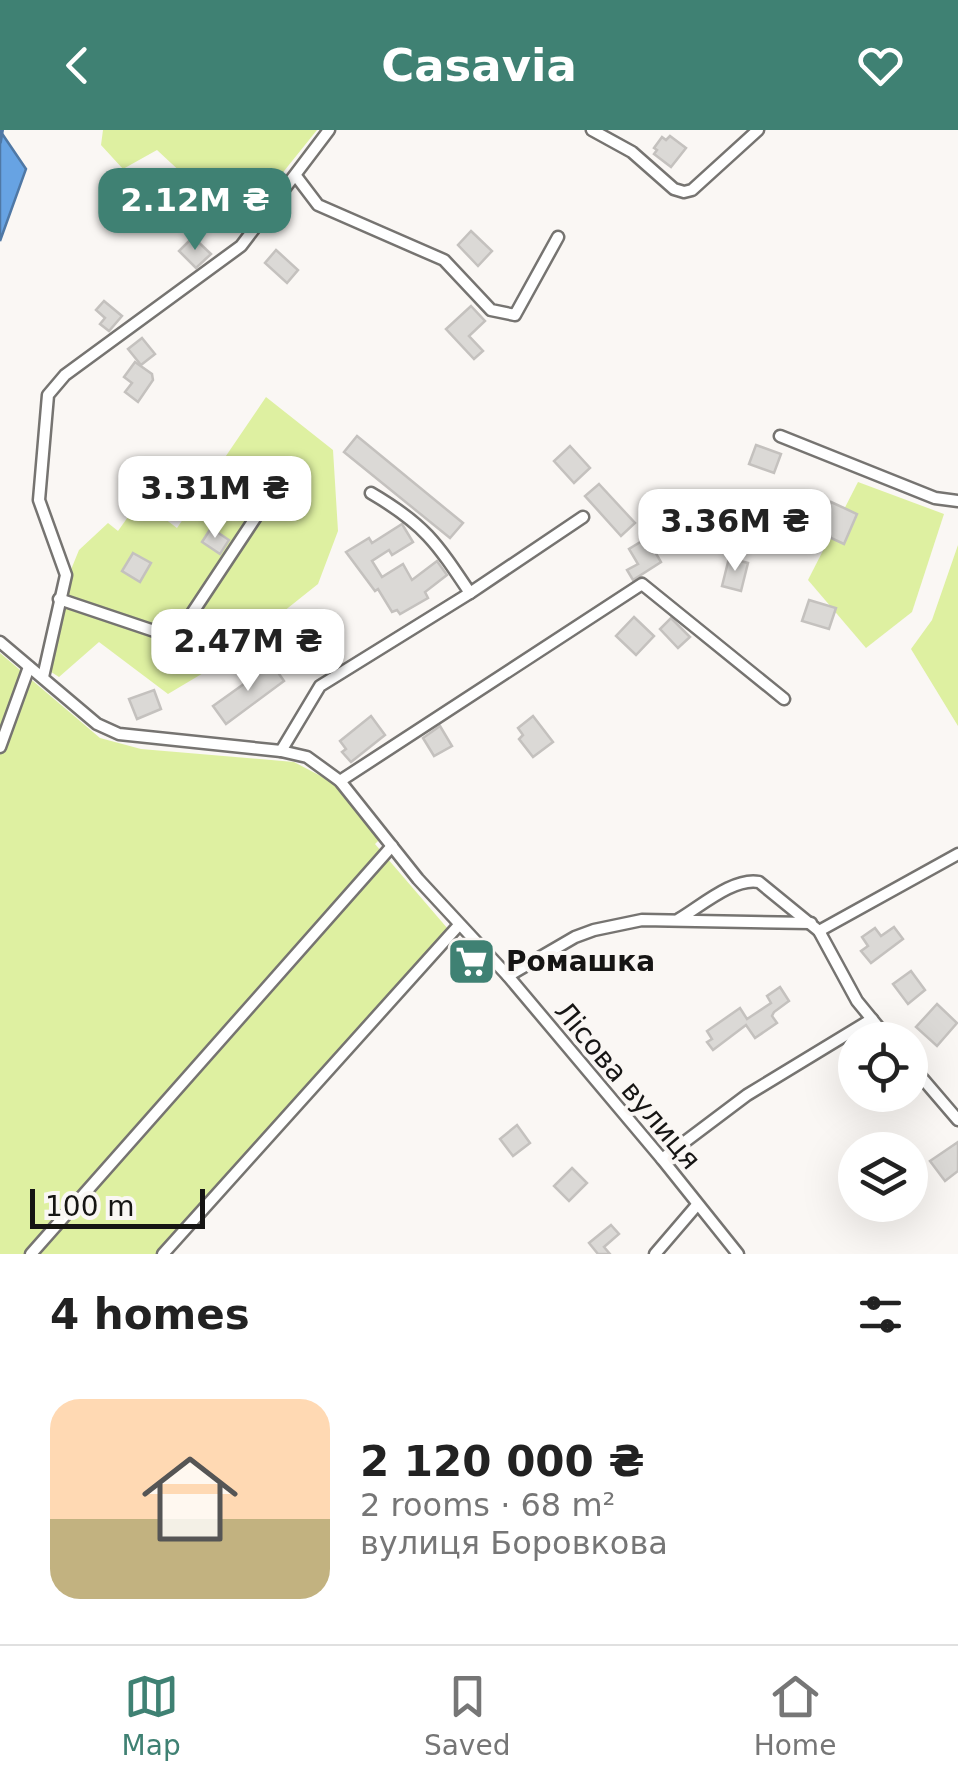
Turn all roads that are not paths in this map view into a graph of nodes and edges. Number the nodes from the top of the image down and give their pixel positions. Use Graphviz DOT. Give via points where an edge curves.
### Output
graph roads {
  1 [pos="329,130"];
  2 [pos="592,130"];
  3 [pos="758,130"];
  4 [pos="296,176"];
  5 [pos="558,238"];
  6 [pos="780,436"];
  7 [pos="289,467"];
  8 [pos="370,493"];
  9 [pos="958,501"];
  10 [pos="583,517"];
  11 [pos="470,593"];
  12 [pos="60,599"];
  13 [pos="0,642"];
  14 [pos="29,666"];
  15 [pos="43,677"];
  16 [pos="784,700"];
  17 [pos="0,747"];
  18 [pos="281,751"];
  19 [pos="340,780"];
  20 [pos="392,846"];
  21 [pos="958,854"];
  22 [pos="680,919"];
  23 [pos="459,925"];
  24 [pos="815,927"];
  25 [pos="508,976"];
  26 [pos="872,1020"];
  27 [pos="928,1085"];
  28 [pos="958,1120"];
  29 [pos="662,1159"];
  30 [pos="697,1205"];
  31 [pos="31,1254"];
  32 [pos="163,1254"];
  33 [pos="654,1254"];
  34 [pos="738,1254"];
  1 -- 4 [label="street"];
  2 -- 3 [label="street" via="684,192"];
  4 -- 5 [label="street" via="318,204 444,260 491,310 515,315"];
  4 -- 12 [label="street" via="241,246 65,375 48,395 38,500 66,575"];
  6 -- 9 [label="street" via="934,498"];
  7 -- 12 [label="street" via="172,638"];
  8 -- 11 [label="street" via="434,539"];
  10 -- 11 [label="street"];
  11 -- 18 [label="street" via="320,686"];
  12 -- 15 [label="street"];
  13 -- 14 [label="street, Лісова вулиця"];
  14 -- 15 [label="street, Лісова вулиця"];
  14 -- 17 [label="street"];
  15 -- 18 [label="street, Лісова вулиця" via="97,724 119,734"];
  16 -- 19 [label="street" via="647,580"];
  18 -- 19 [label="street, Лісова вулиця" via="307,757"];
  19 -- 20 [label="street, Лісова вулиця"];
  20 -- 23 [label="street, Лісова вулиця"];
  20 -- 31 [label="street"];
  21 -- 24 [label="street"];
  22 -- 24 [label="street"];
  22 -- 24 [label="street" via="752,880"];
  22 -- 25 [label="street" via="594,930"];
  23 -- 25 [label="street, Лісова вулиця"];
  23 -- 32 [label="street"];
  24 -- 26 [label="street"];
  25 -- 29 [label="street, Лісова вулиця"];
  26 -- 29 [label="street" via="746,1095"];
  27 -- 28 [label="street"];
  29 -- 30 [label="street, Лісова вулиця"];
  30 -- 33 [label="street"];
  30 -- 34 [label="street, Лісова вулиця"];
}
